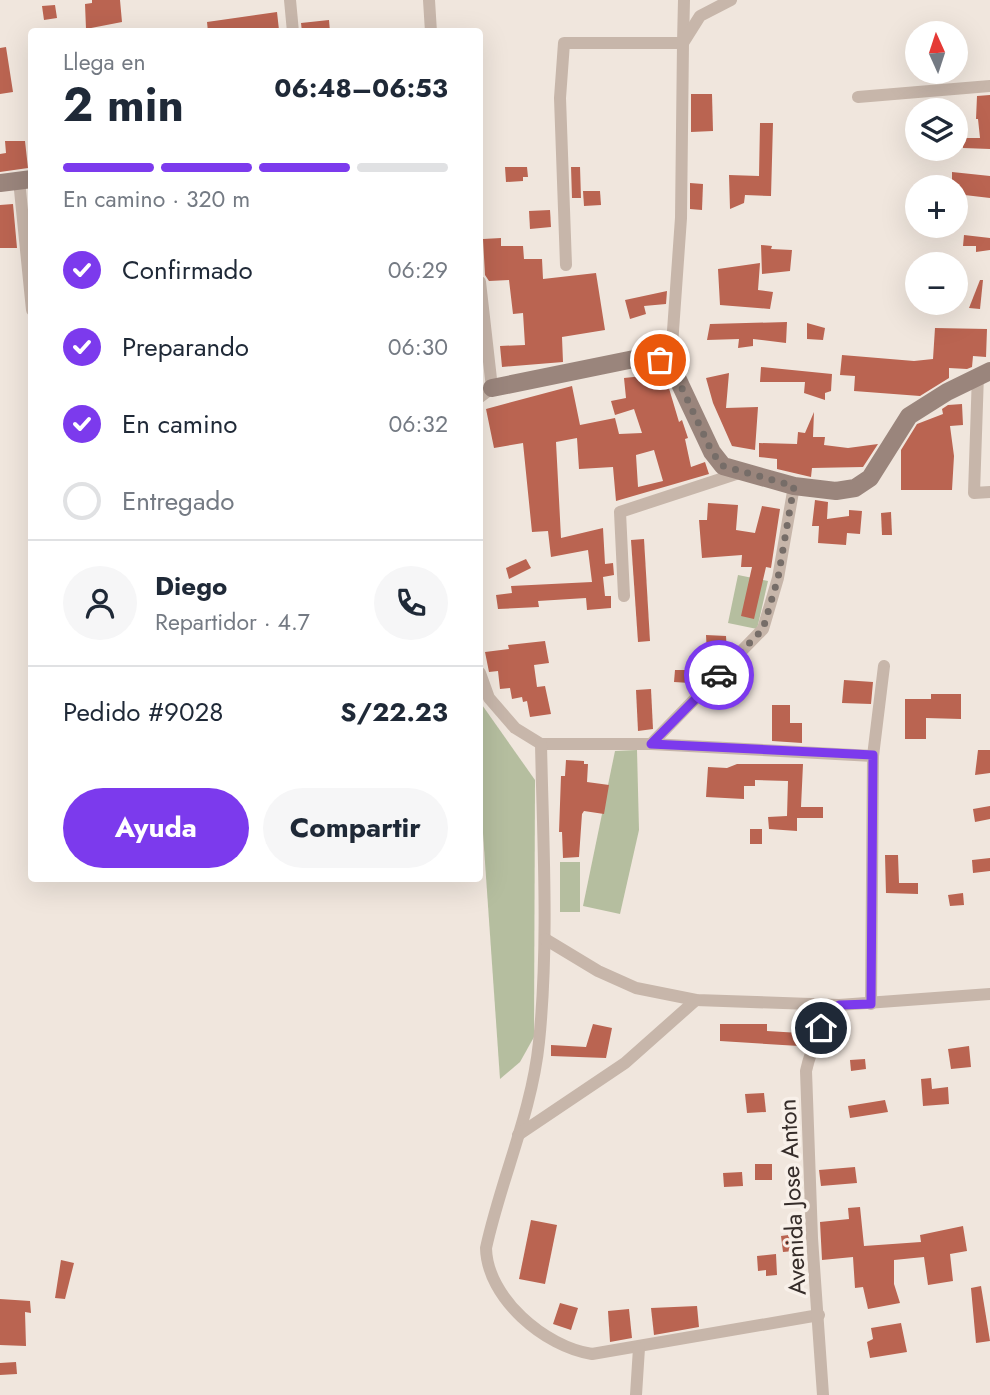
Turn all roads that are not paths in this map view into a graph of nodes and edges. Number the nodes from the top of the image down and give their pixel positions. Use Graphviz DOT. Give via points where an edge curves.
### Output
graph roads {
  1 [pos="290,0"];
  2 [pos="429,0"];
  3 [pos="684,0"];
  4 [pos="730,0"];
  5 [pos="293,28"];
  6 [pos="431,28"];
  7 [pos="683,43"];
  8 [pos="990,86"];
  9 [pos="858,97"];
  10 [pos="25,179"];
  11 [pos="0,183"];
  12 [pos="28,235"];
  13 [pos="566,265"];
  14 [pos="483,338"];
  15 [pos="667,364"];
  16 [pos="984,373"];
  17 [pos="486,393"];
  18 [pos="739,473"];
  19 [pos="794,486"];
  20 [pos="990,492"];
  21 [pos="624,596"];
  22 [pos="884,666"];
  23 [pos="483,681"];
  24 [pos="541,744"];
  25 [pos="651,744"];
  26 [pos="873,755"];
  27 [pos="545,939"];
  28 [pos="990,995"];
  29 [pos="696,1000"];
  30 [pos="871,1004"];
  31 [pos="839,1005"];
  32 [pos="518,1135"];
  33 [pos="819,1315"];
  34 [pos="639,1348"];
  35 [pos="636,1395"];
  36 [pos="823,1395"];
  1 -- 5 [label="street"];
  2 -- 6 [label="street"];
  3 -- 7 [label="street"];
  4 -- 7 [label="street" via="700,16"];
  7 -- 13 [label="street" via="564,43 560,98"];
  7 -- 15 [label="street" via="681,218 673,345"];
  8 -- 9 [label="street"];
  10 -- 11 [label="street"];
  10 -- 12 [label="street"];
  14 -- 17 [label="street"];
  15 -- 17 [label="street" via="634,359"];
  15 -- 18 [label="street" via="712,452 723,466"];
  16 -- 19 [label="street" via="909,416 870,478 855,488 836,491"];
  16 -- 20 [label="street" via="974,493"];
  18 -- 19 [label="street"];
  18 -- 21 [label="street" via="621,512"];
  19 -- 25 [label="street" via="778,578 763,629"];
  22 -- 26 [label="street"];
  23 -- 24 [label="street" via="489,698 515,728"];
  24 -- 25 [label="street"];
  24 -- 27 [label="street"];
  25 -- 26 [label="street"];
  26 -- 30 [label="street"];
  27 -- 29 [label="street" via="636,988"];
  27 -- 32 [label="street" via="539,1044"];
  28 -- 30 [label="street"];
  29 -- 31 [label="street"];
  29 -- 32 [label="street" via="625,1063"];
  30 -- 31 [label="street"];
  31 -- 33 [label="street, Avenida Jose Anton" via="821,1028 806,1071"];
  32 -- 34 [label="street" via="486,1248 494,1282 524,1318 576,1351 592,1354"];
  33 -- 34 [label="street"];
  33 -- 36 [label="street, Avenida Jose Anton"];
  34 -- 35 [label="street"];
}
